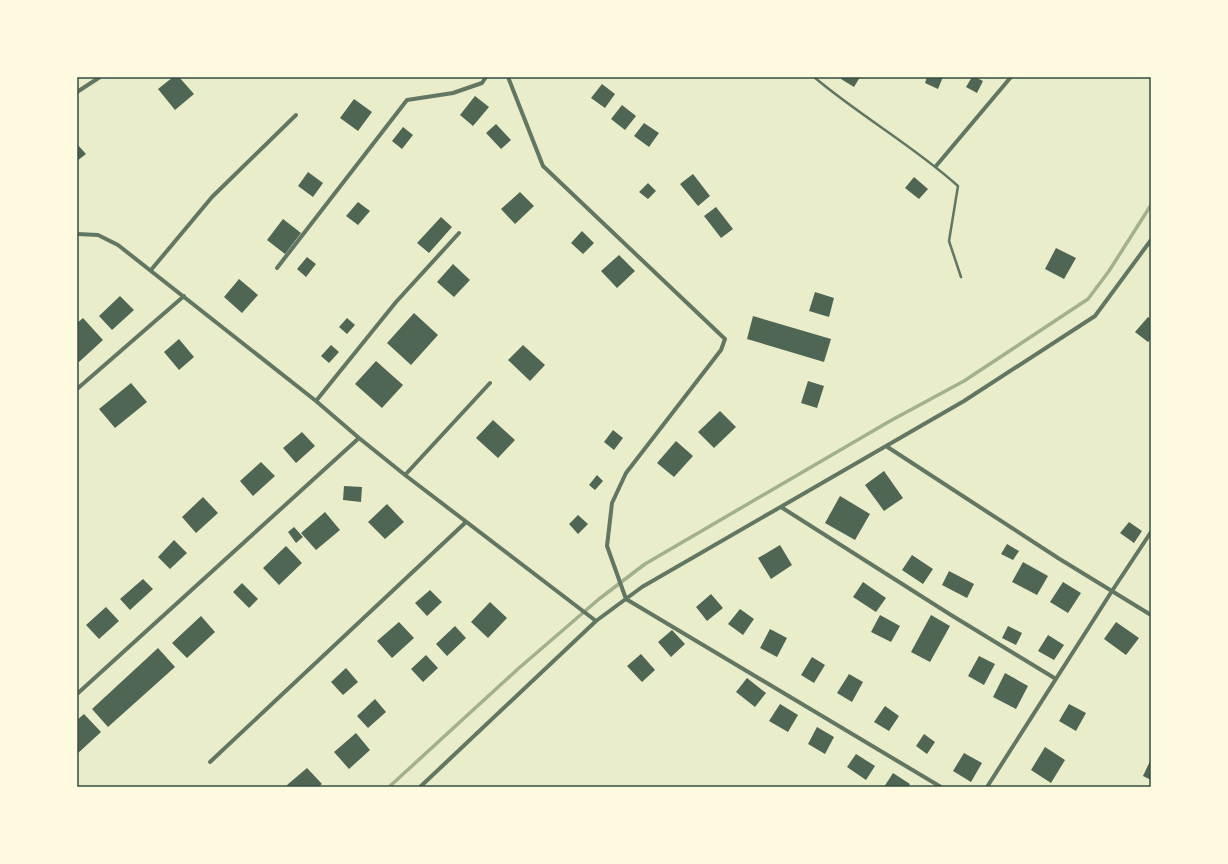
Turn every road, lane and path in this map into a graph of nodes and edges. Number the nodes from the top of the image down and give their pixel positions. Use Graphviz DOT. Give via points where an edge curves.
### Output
graph roads {
  1 [pos="100,77"];
  2 [pos="486,77"];
  3 [pos="508,77"];
  4 [pos="814,77"];
  5 [pos="1011,77"];
  6 [pos="77,92"];
  7 [pos="296,115"];
  8 [pos="936,166"];
  9 [pos="459,233"];
  10 [pos="77,234"];
  11 [pos="1151,240"];
  12 [pos="277,268"];
  13 [pos="151,270"];
  14 [pos="961,277"];
  15 [pos="184,296"];
  16 [pos="490,383"];
  17 [pos="77,389"];
  18 [pos="316,401"];
  19 [pos="359,438"];
  20 [pos="886,446"];
  21 [pos="405,475"];
  22 [pos="781,506"];
  23 [pos="466,522"];
  24 [pos="1151,532"];
  25 [pos="1112,591"];
  26 [pos="626,599"];
  27 [pos="1151,615"];
  28 [pos="596,621"];
  29 [pos="1056,679"];
  30 [pos="77,694"];
  31 [pos="210,762"];
  32 [pos="420,787"];
  33 [pos="941,787"];
  34 [pos="987,787"];
  1 -- 6 [label="street"];
  2 -- 12 [label="street" via="482,83 453,93 407,100"];
  3 -- 26 [label="street" via="542,166 725,338 721,350 626,473 612,503 606,546"];
  4 -- 8 [label="lane"];
  5 -- 8 [label="street"];
  7 -- 13 [label="street" via="212,197"];
  8 -- 14 [label="lane" via="958,186 948,242"];
  9 -- 18 [label="street" via="396,302"];
  10 -- 13 [label="street" via="98,235 118,245"];
  11 -- 20 [label="street" via="1096,316 964,401"];
  13 -- 15 [label="street"];
  15 -- 17 [label="street"];
  15 -- 18 [label="street"];
  16 -- 21 [label="street"];
  18 -- 19 [label="street"];
  19 -- 21 [label="street"];
  19 -- 30 [label="street"];
  20 -- 22 [label="street"];
  20 -- 25 [label="street"];
  21 -- 23 [label="street"];
  22 -- 26 [label="street" via="642,587"];
  22 -- 29 [label="street"];
  23 -- 28 [label="street"];
  23 -- 31 [label="street"];
  24 -- 25 [label="street"];
  25 -- 27 [label="street"];
  25 -- 29 [label="street"];
  26 -- 28 [label="street"];
  26 -- 33 [label="street"];
  28 -- 32 [label="street"];
  29 -- 34 [label="street"];
}
